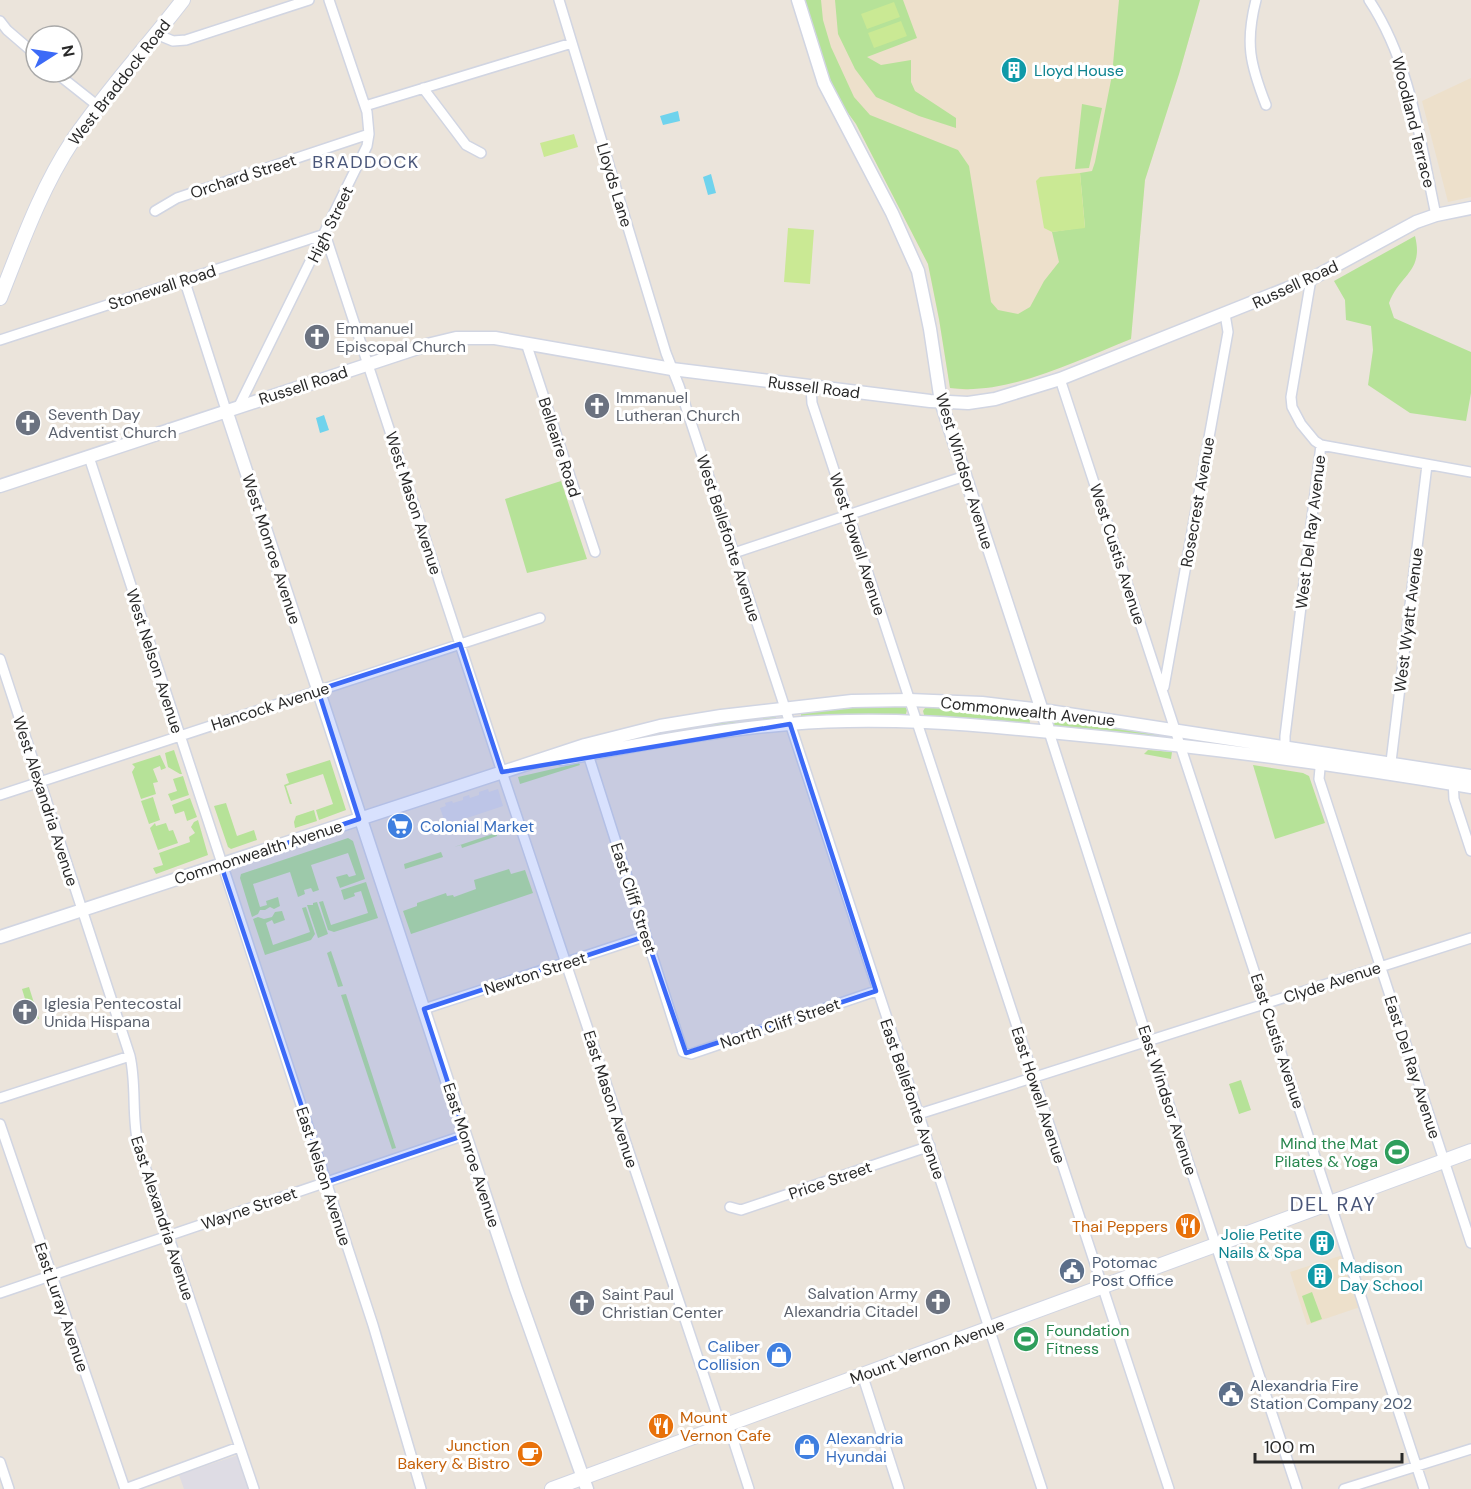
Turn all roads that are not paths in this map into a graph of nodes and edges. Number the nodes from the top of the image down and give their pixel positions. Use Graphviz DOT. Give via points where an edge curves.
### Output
graph roads {
  1 [pos="183,0"];
  2 [pos="309,0"];
  3 [pos="329,0"];
  4 [pos="559,0"];
  5 [pos="798,0"];
  6 [pos="1256,0"];
  7 [pos="1369,0"];
  8 [pos="0,21"];
  9 [pos="156,34"];
  10 [pos="572,43"];
  11 [pos="24,45"];
  12 [pos="70,84"];
  13 [pos="423,88"];
  14 [pos="1266,105"];
  15 [pos="98,106"];
  16 [pos="365,106"];
  17 [pos="369,134"];
  18 [pos="481,153"];
  19 [pos="1471,208"];
  20 [pos="155,211"];
  21 [pos="1436,215"];
  22 [pos="325,234"];
  23 [pos="184,279"];
  24 [pos="1311,279"];
  25 [pos="0,298"];
  26 [pos="1225,314"];
  27 [pos="0,340"];
  28 [pos="526,342"];
  29 [pos="368,364"];
  30 [pos="672,369"];
  31 [pos="1060,379"];
  32 [pos="811,387"];
  33 [pos="941,402"];
  34 [pos="239,406"];
  35 [pos="226,410"];
  36 [pos="1321,445"];
  37 [pos="88,457"];
  38 [pos="1427,465"];
  39 [pos="1471,472"];
  40 [pos="965,476"];
  41 [pos="0,486"];
  42 [pos="848,515"];
  43 [pos="595,552"];
  44 [pos="734,554"];
  45 [pos="540,618"];
  46 [pos="460,644"];
  47 [pos="0,659"];
  48 [pos="1163,689"];
  49 [pos="318,690"];
  50 [pos="909,700"];
  51 [pos="785,708"];
  52 [pos="1042,710"];
  53 [pos="916,722"];
  54 [pos="790,724"];
  55 [pos="1176,729"];
  56 [pos="1049,732"];
  57 [pos="180,736"];
  58 [pos="1180,744"];
  59 [pos="1284,747"];
  60 [pos="586,749"];
  61 [pos="1321,758"];
  62 [pos="1287,759"];
  63 [pos="1390,769"];
  64 [pos="502,772"];
  65 [pos="1471,776"];
  66 [pos="1453,779"];
  67 [pos="40,783"];
  68 [pos="1471,786"];
  69 [pos="0,795"];
  70 [pos="359,819"];
  71 [pos="1471,852"];
  72 [pos="221,865"];
  73 [pos="81,910"];
  74 [pos="646,936"];
  75 [pos="0,937"];
  76 [pos="1471,938"];
  77 [pos="566,963"];
  78 [pos="1380,967"];
  79 [pos="876,991"];
  80 [pos="1265,1004"];
  81 [pos="424,1009"];
  82 [pos="1148,1041"];
  83 [pos="683,1052"];
  84 [pos="130,1056"];
  85 [pos="1033,1077"];
  86 [pos="0,1098"];
  87 [pos="919,1114"];
  88 [pos="0,1124"];
  89 [pos="465,1135"];
  90 [pos="930,1146"];
  91 [pos="1471,1151"];
  92 [pos="1444,1161"];
  93 [pos="327,1182"];
  94 [pos="1330,1203"];
  95 [pos="730,1207"];
  96 [pos="168,1236"];
  97 [pos="1471,1243"];
  98 [pos="1216,1244"];
  99 [pos="51,1276"];
  100 [pos="1102,1286"];
  101 [pos="0,1293"];
  102 [pos="989,1328"];
  103 [pos="862,1374"];
  104 [pos="724,1426"];
  105 [pos="239,1447"];
  106 [pos="1471,1449"];
  107 [pos="0,1462"];
  108 [pos="1417,1467"];
  109 [pos="585,1483"];
  110 [pos="9,1489"];
  111 [pos="124,1489"];
  112 [pos="254,1489"];
  113 [pos="421,1489"];
  114 [pos="552,1489"];
  115 [pos="749,1489"];
  116 [pos="899,1489"];
  117 [pos="1042,1489"];
  118 [pos="1169,1489"];
  119 [pos="1297,1489"];
  120 [pos="1344,1489"];
  121 [pos="1424,1489"];
  1 -- 9 [label="main road, West Braddock Road"];
  2 -- 9 [label="street" via="186,40 173,41"];
  3 -- 16 [label="street, High Street"];
  4 -- 10 [label="street, Lloyds Lane"];
  5 -- 33 [label="street, West Windsor Avenue" via="824,83 918,272"];
  6 -- 14 [label="street" via="1249,40 1251,61"];
  7 -- 21 [label="street, Woodland Terrace" via="1383,20 1402,63"];
  8 -- 11 [label="street"];
  9 -- 15 [label="main road, West Braddock Road"];
  10 -- 13 [label="street"];
  10 -- 30 [label="street, Lloyds Lane"];
  12 -- 15 [label="street"];
  13 -- 16 [label="street"];
  13 -- 18 [label="street" via="466,145"];
  15 -- 25 [label="main road, West Braddock Road" via="60,163"];
  16 -- 17 [label="street, High Street"];
  17 -- 20 [label="street, Orchard Street" via="177,198"];
  17 -- 22 [label="street, High Street" via="362,159"];
  19 -- 21 [label="street, Russell Road"];
  21 -- 24 [label="street, Russell Road" via="1403,228"];
  22 -- 23 [label="street, Stonewall Road"];
  22 -- 29 [label="street, West Mason Avenue"];
  22 -- 34 [label="street, High Street"];
  23 -- 27 [label="street, Stonewall Road"];
  23 -- 35 [label="street, West Monroe Avenue"];
  24 -- 26 [label="street, Russell Road"];
  24 -- 36 [label="street, West Del Ray Avenue" via="1291,397 1301,424"];
  26 -- 31 [label="street, Russell Road"];
  26 -- 48 [label="street, Rosecrest Avenue" via="1228,332"];
  28 -- 29 [label="street, Russell Road" via="456,338"];
  28 -- 30 [label="street, Russell Road"];
  28 -- 43 [label="street, Belleaire Road"];
  29 -- 34 [label="street, Russell Road"];
  29 -- 46 [label="street, West Mason Avenue"];
  30 -- 32 [label="street, Russell Road"];
  30 -- 44 [label="street, West Bellefonte Avenue"];
  31 -- 33 [label="street, Russell Road" via="995,399"];
  31 -- 48 [label="street, West Custis Avenue"];
  32 -- 33 [label="street, Russell Road"];
  32 -- 42 [label="street, West Howell Avenue" via="812,403"];
  33 -- 40 [label="street, West Windsor Avenue"];
  34 -- 35 [label="street, Russell Road"];
  35 -- 37 [label="street, Russell Road"];
  35 -- 49 [label="street, West Monroe Avenue"];
  36 -- 38 [label="street"];
  36 -- 59 [label="street, West Del Ray Avenue"];
  37 -- 41 [label="street, Russell Road"];
  37 -- 57 [label="street, West Nelson Avenue"];
  38 -- 39 [label="street"];
  38 -- 63 [label="street, West Wyatt Avenue"];
  40 -- 42 [label="street"];
  40 -- 52 [label="street, West Windsor Avenue"];
  42 -- 44 [label="street"];
  42 -- 50 [label="street, West Howell Avenue"];
  44 -- 51 [label="street, West Bellefonte Avenue"];
  45 -- 46 [label="street, Hancock Avenue"];
  46 -- 49 [label="street, Hancock Avenue"];
  46 -- 64 [label="street, West Mason Avenue"];
  47 -- 67 [label="street, West Alexandria Avenue"];
  48 -- 55 [label="street, West Custis Avenue"];
  49 -- 57 [label="street, Hancock Avenue"];
  49 -- 70 [label="street, West Monroe Avenue"];
  50 -- 51 [label="street, Commonwealth Avenue"];
  50 -- 52 [label="street, Commonwealth Avenue"];
  50 -- 53 [label="street, East Howell Avenue"];
  51 -- 54 [label="street, East Bellefonte Avenue"];
  51 -- 60 [label="street, Commonwealth Avenue" via="660,726"];
  52 -- 55 [label="street, Commonwealth Avenue"];
  52 -- 56 [label="street, East Windsor Avenue"];
  53 -- 54 [label="street, Commonwealth Avenue"];
  53 -- 56 [label="street, Commonwealth Avenue"];
  53 -- 85 [label="street, East Howell Avenue"];
  54 -- 60 [label="street, Commonwealth Avenue"];
  54 -- 79 [label="street, East Bellefonte Avenue"];
  55 -- 58 [label="street, East Custis Avenue"];
  55 -- 59 [label="street, Commonwealth Avenue"];
  56 -- 58 [label="street, Commonwealth Avenue"];
  56 -- 82 [label="street, East Windsor Avenue"];
  57 -- 67 [label="street, Hancock Avenue"];
  57 -- 72 [label="street, West Nelson Avenue"];
  58 -- 62 [label="street, Commonwealth Avenue"];
  58 -- 80 [label="street, East Custis Avenue"];
  59 -- 61 [label="street, Commonwealth Avenue"];
  59 -- 62 [label="street, West Del Ray Avenue"];
  60 -- 64 [label="street, Commonwealth Avenue"];
  60 -- 74 [label="street, East Cliff Street"];
  61 -- 62 [label="street, Commonwealth Avenue"];
  61 -- 63 [label="street, Commonwealth Avenue"];
  61 -- 78 [label="street, East Del Ray Avenue" via="1319,779"];
  63 -- 66 [label="street, Commonwealth Avenue"];
  64 -- 70 [label="street, Commonwealth Avenue"];
  64 -- 77 [label="street, East Mason Avenue"];
  65 -- 66 [label="street, Commonwealth Avenue"];
  66 -- 68 [label="street, Commonwealth Avenue"];
  66 -- 71 [label="street" via="1454,799"];
  67 -- 69 [label="street, Hancock Avenue"];
  67 -- 73 [label="street, West Alexandria Avenue"];
  70 -- 72 [label="street, Commonwealth Avenue"];
  70 -- 81 [label="street, East Monroe Avenue"];
  72 -- 73 [label="street, Commonwealth Avenue"];
  72 -- 93 [label="street, East Nelson Avenue"];
  73 -- 75 [label="street, Commonwealth Avenue"];
  73 -- 84 [label="street, East Alexandria Avenue"];
  74 -- 77 [label="street, Newton Street"];
  74 -- 83 [label="street, East Cliff Street"];
  76 -- 78 [label="street, Clyde Avenue"];
  77 -- 81 [label="street, Newton Street"];
  77 -- 104 [label="street, East Mason Avenue"];
  78 -- 80 [label="street, Clyde Avenue"];
  78 -- 92 [label="street, East Del Ray Avenue"];
  79 -- 83 [label="street, North Cliff Street" via="692,1054"];
  79 -- 87 [label="street, East Bellefonte Avenue"];
  80 -- 82 [label="street, Clyde Avenue"];
  80 -- 94 [label="street, East Custis Avenue"];
  81 -- 89 [label="street, East Monroe Avenue"];
  82 -- 85 [label="street, Clyde Avenue"];
  82 -- 98 [label="street, East Windsor Avenue"];
  84 -- 86 [label="street"];
  84 -- 96 [label="street, East Alexandria Avenue" via="135,1077 135,1135"];
  85 -- 87 [label="street, Clyde Avenue"];
  85 -- 100 [label="street, East Howell Avenue"];
  87 -- 90 [label="street, East Bellefonte Avenue"];
  88 -- 99 [label="street, East Luray Avenue"];
  89 -- 93 [label="street, Wayne Street"];
  89 -- 109 [label="street, East Monroe Avenue"];
  90 -- 95 [label="street, Price Street" via="741,1210"];
  90 -- 102 [label="street, East Bellefonte Avenue"];
  91 -- 92 [label="main road, Mount Vernon Avenue"];
  92 -- 94 [label="main road, Mount Vernon Avenue"];
  92 -- 97 [label="street, East Del Ray Avenue"];
  93 -- 96 [label="street, Wayne Street"];
  93 -- 113 [label="street, East Nelson Avenue" via="374,1325"];
  94 -- 98 [label="main road, Mount Vernon Avenue"];
  94 -- 108 [label="street, East Custis Avenue"];
  96 -- 99 [label="street, Wayne Street"];
  96 -- 105 [label="street, East Alexandria Avenue"];
  98 -- 100 [label="main road, Mount Vernon Avenue"];
  98 -- 119 [label="street, East Windsor Avenue"];
  99 -- 101 [label="street, Wayne Street"];
  99 -- 111 [label="street, East Luray Avenue"];
  100 -- 102 [label="main road, Mount Vernon Avenue"];
  100 -- 118 [label="street, East Howell Avenue"];
  102 -- 103 [label="main road, Mount Vernon Avenue"];
  102 -- 117 [label="street, East Bellefonte Avenue"];
  103 -- 104 [label="main road, Mount Vernon Avenue"];
  103 -- 116 [label="street"];
  104 -- 109 [label="main road, Mount Vernon Avenue"];
  104 -- 115 [label="street, East Mason Avenue"];
  105 -- 111 [label="street"];
  105 -- 112 [label="street, East Alexandria Avenue"];
  106 -- 108 [label="street"];
  107 -- 110 [label="street"];
  108 -- 120 [label="street"];
  108 -- 121 [label="street, East Custis Avenue"];
  109 -- 114 [label="main road, Mount Vernon Avenue"];
}
